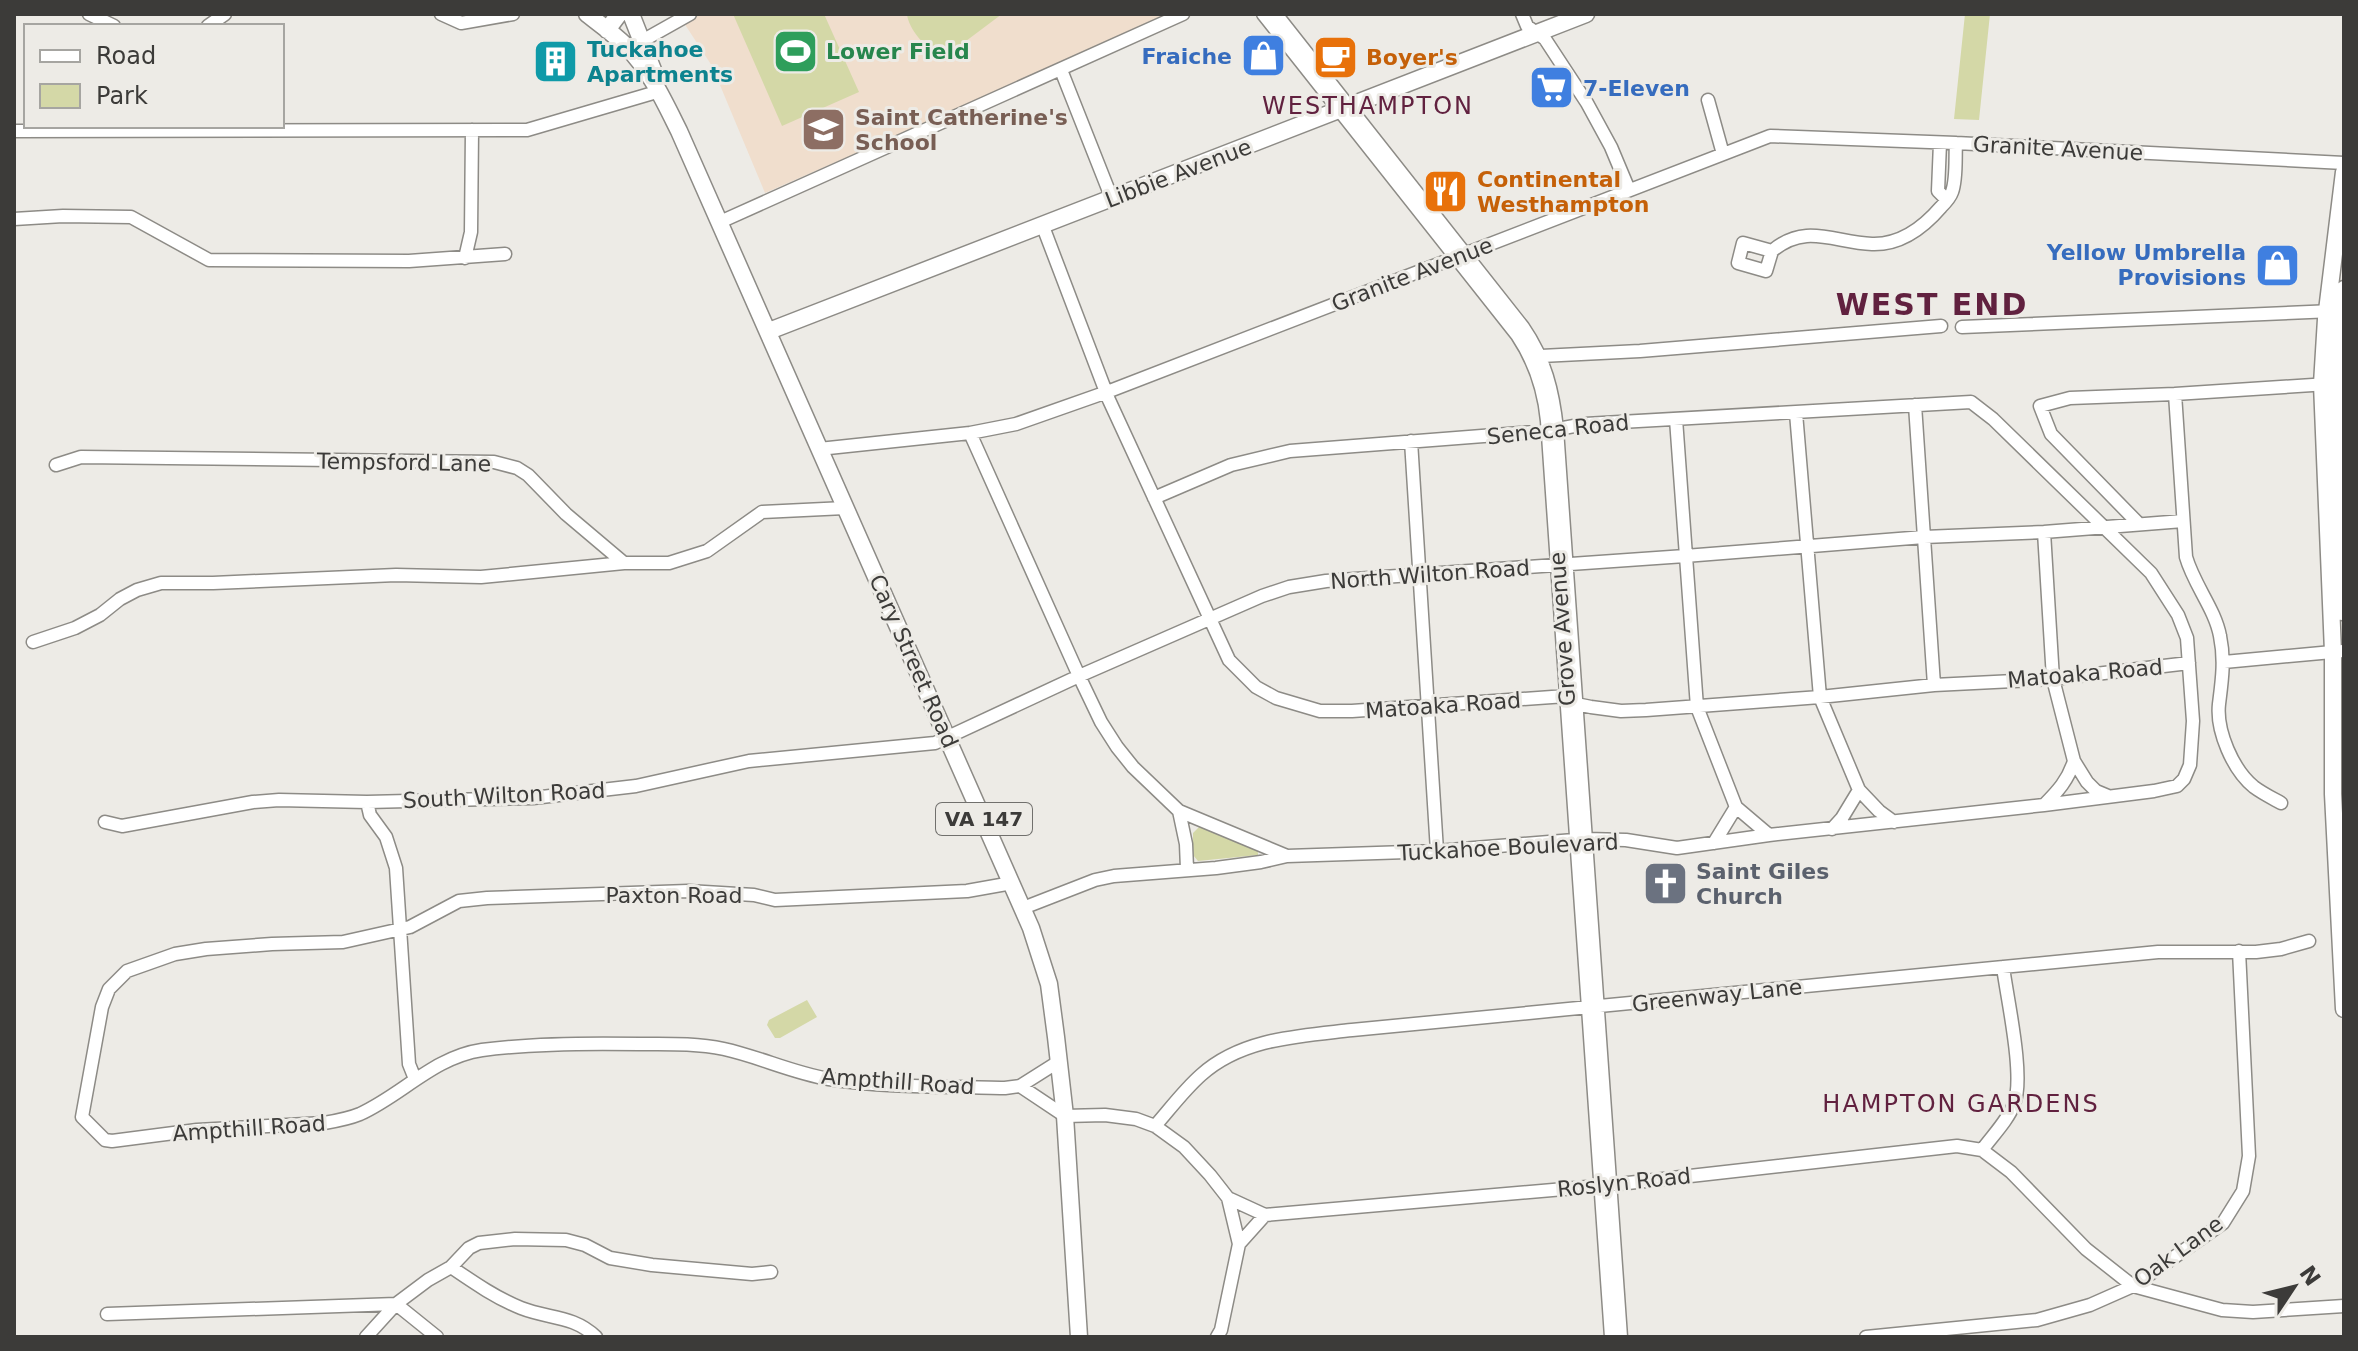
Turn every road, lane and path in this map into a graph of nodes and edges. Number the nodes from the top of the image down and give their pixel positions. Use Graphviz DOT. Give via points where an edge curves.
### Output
graph roads {
  1 [pos="89,14"];
  2 [pos="441,14"];
  3 [pos="513,14"];
  4 [pos="587,14"];
  5 [pos="619,14"];
  6 [pos="631,14"];
  7 [pos="690,14"];
  8 [pos="1183,14"];
  9 [pos="1263,14"];
  10 [pos="1276,14"];
  11 [pos="1522,14"];
  12 [pos="1586,14"];
  13 [pos="110,24"];
  14 [pos="607,30"];
  15 [pos="1537,33"];
  16 [pos="642,41"];
  17 [pos="1061,70"];
  18 [pos="660,91"];
  19 [pos="1708,100"];
  20 [pos="1345,109"];
  21 [pos="167,128"];
  22 [pos="472,130"];
  23 [pos="14,131"];
  24 [pos="1940,143"];
  25 [pos="1956,143"];
  26 [pos="1723,154"];
  27 [pos="2344,163"];
  28 [pos="2344,172"];
  29 [pos="1629,190"];
  30 [pos="1112,199"];
  31 [pos="1947,200"];
  32 [pos="14,219"];
  33 [pos="720,222"];
  34 [pos="1042,224"];
  35 [pos="1772,251"];
  36 [pos="505,254"];
  37 [pos="1460,255"];
  38 [pos="465,258"];
  39 [pos="2344,289"];
  40 [pos="2337,311"];
  41 [pos="1941,326"];
  42 [pos="1962,327"];
  43 [pos="769,331"];
  44 [pos="1541,356"];
  45 [pos="2329,384"];
  46 [pos="1107,392"];
  47 [pos="2175,394"];
  48 [pos="1915,405"];
  49 [pos="1796,413"];
  50 [pos="1676,419"];
  51 [pos="1552,430"];
  52 [pos="970,433"];
  53 [pos="1411,441"];
  54 [pos="819,449"];
  55 [pos="56,465"];
  56 [pos="1154,498"];
  57 [pos="845,508"];
  58 [pos="2183,521"];
  59 [pos="2138,523"];
  60 [pos="2102,527"];
  61 [pos="2044,532"];
  62 [pos="1924,537"];
  63 [pos="1806,546"];
  64 [pos="1685,556"];
  65 [pos="624,563"];
  66 [pos="1562,565"];
  67 [pos="1418,575"];
  68 [pos="1209,620"];
  69 [pos="33,642"];
  70 [pos="2338,652"];
  71 [pos="2224,662"];
  72 [pos="2189,663"];
  73 [pos="1079,676"];
  74 [pos="2053,679"];
  75 [pos="1934,685"];
  76 [pos="2344,690"];
  77 [pos="1820,697"];
  78 [pos="1571,700"];
  79 [pos="1429,707"];
  80 [pos="1697,707"];
  81 [pos="948,738"];
  82 [pos="2074,761"];
  83 [pos="1859,790"];
  84 [pos="2108,796"];
  85 [pos="367,802"];
  86 [pos="2281,803"];
  87 [pos="2044,805"];
  88 [pos="1736,807"];
  89 [pos="1179,811"];
  90 [pos="2339,813"];
  91 [pos="105,822"];
  92 [pos="1894,822"];
  93 [pos="1832,829"];
  94 [pos="1769,835"];
  95 [pos="1581,839"];
  96 [pos="2340,840"];
  97 [pos="1714,843"];
  98 [pos="1437,851"];
  99 [pos="1287,856"];
  100 [pos="1187,869"];
  101 [pos="1012,883"];
  102 [pos="1023,908"];
  103 [pos="400,929"];
  104 [pos="2309,941"];
  105 [pos="343,942"];
  106 [pos="2239,951"];
  107 [pos="2003,967"];
  108 [pos="1593,1008"];
  109 [pos="2344,1009"];
  110 [pos="1058,1062"];
  111 [pos="415,1079"];
  112 [pos="1020,1086"];
  113 [pos="1065,1116"];
  114 [pos="1155,1126"];
  115 [pos="1982,1150"];
  116 [pos="1606,1185"];
  117 [pos="1228,1198"];
  118 [pos="1265,1215"];
  119 [pos="1239,1244"];
  120 [pos="451,1267"];
  121 [pos="771,1272"];
  122 [pos="2133,1286"];
  123 [pos="396,1304"];
  124 [pos="2344,1306"];
  125 [pos="107,1314"];
  126 [pos="366,1337"];
  127 [pos="437,1337"];
  128 [pos="596,1337"];
  129 [pos="1079,1337"];
  130 [pos="1217,1337"];
  131 [pos="1611,1337"];
  132 [pos="1621,1337"];
  133 [pos="1866,1337"];
  1 -- 13 [label="street"];
  2 -- 3 [label="street" via="461,23"];
  4 -- 14 [label="main road, VA 147"];
  5 -- 14 [label="main road"];
  6 -- 16 [label="main road"];
  7 -- 16 [label="street"];
  8 -- 17 [label="street"];
  9 -- 20 [label="street, Grove Avenue"];
  10 -- 20 [label="street, Grove Avenue"];
  11 -- 15 [label="street"];
  12 -- 15 [label="main road, Libbie Avenue"];
  14 -- 18 [label="main road, Cary Street Road / VA 147" via="628,48"];
  15 -- 20 [label="main road, Libbie Avenue"];
  15 -- 29 [label="street" via="1599,122"];
  16 -- 18 [label="main road"];
  17 -- 30 [label="street"];
  17 -- 33 [label="street"];
  18 -- 22 [label="street" via="527,130"];
  18 -- 33 [label="main road, Cary Street Road / VA 147"];
  19 -- 26 [label="street"];
  20 -- 30 [label="main road, Libbie Avenue"];
  20 -- 37 [label="street, Grove Avenue"];
  21 -- 22 [label="street"];
  21 -- 23 [label="street"];
  22 -- 38 [label="street" via="471,232"];
  24 -- 25 [label="street, Granite Avenue"];
  24 -- 26 [label="street, Granite Avenue" via="1770,136"];
  24 -- 31 [label="street" via="1938,191"];
  25 -- 27 [label="street, Granite Avenue"];
  25 -- 31 [label="street" via="1953,191"];
  26 -- 29 [label="street, Granite Avenue"];
  28 -- 40 [label="main road"];
  29 -- 37 [label="street, Granite Avenue"];
  30 -- 34 [label="main road, Libbie Avenue"];
  31 -- 35 [label="street" via="1910,235 1887,243 1811,235"];
  32 -- 38 [label="street" via="131,217 209,260"];
  33 -- 43 [label="main road, Cary Street Road / VA 147"];
  34 -- 43 [label="main road, Libbie Avenue"];
  34 -- 46 [label="street, Matoaka Road"];
  36 -- 38 [label="street"];
  37 -- 44 [label="street, Grove Avenue" via="1523,327"];
  37 -- 46 [label="street, Granite Avenue"];
  37 -- 51 [label="street, Grove Avenue" via="1526,347"];
  39 -- 40 [label="main road"];
  40 -- 42 [label="street"];
  40 -- 45 [label="main road"];
  41 -- 44 [label="street"];
  43 -- 54 [label="main road, Cary Street Road / VA 147"];
  44 -- 51 [label="street, Grove Avenue" via="1551,387"];
  45 -- 47 [label="street"];
  45 -- 70 [label="main road"];
  46 -- 52 [label="street, Granite Avenue" via="1016,424"];
  46 -- 56 [label="street, Matoaka Road"];
  47 -- 58 [label="street"];
  47 -- 59 [label="street" via="2070,398 2040,406 2051,434"];
  48 -- 49 [label="street, Seneca Road"];
  48 -- 60 [label="street, Seneca Road" via="1971,402"];
  48 -- 62 [label="street"];
  49 -- 50 [label="street, Seneca Road"];
  49 -- 63 [label="street"];
  50 -- 51 [label="street, Seneca Road"];
  50 -- 64 [label="street"];
  51 -- 53 [label="street, Seneca Road"];
  51 -- 66 [label="street, Grove Avenue"];
  52 -- 54 [label="street, Granite Avenue"];
  52 -- 73 [label="street"];
  53 -- 56 [label="street, Seneca Road" via="1264,456"];
  53 -- 67 [label="street"];
  54 -- 57 [label="main road, Cary Street Road / VA 147"];
  55 -- 65 [label="street, Tempsford Lane" via="81,457 507,464 528,475"];
  56 -- 68 [label="street, Matoaka Road"];
  57 -- 65 [label="street" via="762,512 707,551 669,563"];
  57 -- 81 [label="main road, Cary Street Road / VA 147"];
  58 -- 59 [label="street, North Wilton Road"];
  58 -- 71 [label="street" via="2191,575 2220,632"];
  59 -- 60 [label="street, North Wilton Road"];
  60 -- 61 [label="street, North Wilton Road"];
  60 -- 72 [label="street" via="2151,573 2178,615"];
  61 -- 62 [label="street, North Wilton Road"];
  61 -- 74 [label="street"];
  62 -- 63 [label="street, North Wilton Road"];
  62 -- 75 [label="street"];
  63 -- 64 [label="street, North Wilton Road"];
  63 -- 77 [label="street"];
  64 -- 66 [label="street, North Wilton Road"];
  64 -- 80 [label="street"];
  65 -- 69 [label="street" via="481,577 161,583 137,590 75,628"];
  66 -- 67 [label="street, North Wilton Road"];
  66 -- 78 [label="street, Grove Avenue"];
  67 -- 68 [label="street, North Wilton Road" via="1289,587"];
  67 -- 79 [label="street"];
  68 -- 73 [label="street, North Wilton Road"];
  68 -- 79 [label="street, Matoaka Road" via="1240,673 1276,698 1320,711"];
  70 -- 71 [label="street"];
  70 -- 76 [label="main road"];
  70 -- 90 [label="main road"];
  71 -- 86 [label="street" via="2219,707 2225,742 2254,787"];
  72 -- 74 [label="street, Matoaka Road"];
  72 -- 84 [label="street, Tuckahoe Boulevard" via="2193,721 2184,779 2177,786"];
  73 -- 81 [label="street, North Wilton Road"];
  73 -- 89 [label="street" via="1117,747"];
  74 -- 75 [label="street, Matoaka Road"];
  74 -- 82 [label="street"];
  75 -- 77 [label="street, Matoaka Road"];
  77 -- 80 [label="street, Matoaka Road"];
  77 -- 83 [label="street"];
  78 -- 79 [label="street, Matoaka Road"];
  78 -- 80 [label="street, Matoaka Road" via="1621,711"];
  78 -- 95 [label="street, Grove Avenue"];
  79 -- 98 [label="street"];
  80 -- 88 [label="street"];
  81 -- 85 [label="street, South Wilton Road" via="749,761 636,786 533,798"];
  81 -- 101 [label="main road, Cary Street Road / VA 147"];
  82 -- 84 [label="street" via="2087,782"];
  82 -- 87 [label="street" via="2070,776"];
  83 -- 92 [label="street"];
  83 -- 93 [label="street"];
  84 -- 87 [label="street, Tuckahoe Boulevard"];
  85 -- 91 [label="street, South Wilton Road" via="279,800 122,826"];
  85 -- 103 [label="street" via="391,848"];
  87 -- 92 [label="street, Tuckahoe Boulevard"];
  88 -- 94 [label="street"];
  88 -- 97 [label="street"];
  89 -- 99 [label="street"];
  89 -- 100 [label="street"];
  90 -- 96 [label="main road"];
  92 -- 93 [label="street, Tuckahoe Boulevard"];
  93 -- 94 [label="street, Tuckahoe Boulevard"];
  94 -- 97 [label="street, Tuckahoe Boulevard"];
  95 -- 97 [label="street, Tuckahoe Boulevard" via="1677,848"];
  95 -- 98 [label="street, Tuckahoe Boulevard"];
  95 -- 108 [label="street, Grove Avenue"];
  96 -- 109 [label="main road"];
  98 -- 99 [label="street, Tuckahoe Boulevard"];
  99 -- 100 [label="street, Tuckahoe Boulevard"];
  100 -- 102 [label="street, Tuckahoe Boulevard" via="1095,880"];
  101 -- 102 [label="main road, Cary Street Road / VA 147"];
  101 -- 103 [label="street, Paxton Road" via="967,891 775,900 688,891 487,898 459,901"];
  102 -- 110 [label="main road, Cary Street Road / VA 147" via="1049,984"];
  103 -- 105 [label="street, Paxton Road"];
  103 -- 111 [label="street" via="409,1064"];
  104 -- 106 [label="street, Greenway Lane"];
  105 -- 111 [label="street, Ampthill Road" via="206,949 127,971 105,996 82,1117 112,1141 324,1123 361,1114"];
  106 -- 107 [label="street, Greenway Lane" via="2158,952"];
  106 -- 122 [label="street, Oak Lane" via="2249,1156 2243,1191 2223,1223"];
  107 -- 108 [label="street, Greenway Lane"];
  107 -- 115 [label="street" via="2018,1072 2016,1099"];
  108 -- 114 [label="street, Greenway Lane" via="1352,1030 1261,1044 1225,1058 1201,1075"];
  108 -- 116 [label="street, Grove Avenue"];
  110 -- 112 [label="street"];
  110 -- 113 [label="main road, Cary Street Road / VA 147"];
  111 -- 112 [label="street, Ampthill Road" via="444,1062 481,1051 610,1043 723,1049 806,1074 863,1083"];
  112 -- 113 [label="street"];
  113 -- 114 [label="street" via="1105,1115"];
  113 -- 129 [label="main road, Cary Street Road / VA 147"];
  114 -- 117 [label="street" via="1184,1147"];
  115 -- 116 [label="street, Roslyn Road" via="1957,1146"];
  115 -- 122 [label="street"];
  116 -- 118 [label="street, Roslyn Road"];
  116 -- 131 [label="street, Grove Avenue"];
  116 -- 132 [label="street, Grove Avenue"];
  117 -- 118 [label="street, Roslyn Road"];
  117 -- 119 [label="street"];
  118 -- 119 [label="street"];
  119 -- 130 [label="street"];
  120 -- 121 [label="street" via="479,1243 544,1239 566,1240 610,1258 652,1265"];
  120 -- 123 [label="street"];
  120 -- 128 [label="street" via="502,1299 540,1315 562,1317"];
  122 -- 124 [label="street" via="2222,1310"];
  122 -- 133 [label="street, Oak Lane" via="2037,1320"];
  123 -- 125 [label="street"];
  123 -- 126 [label="street"];
  123 -- 127 [label="street"];
}
